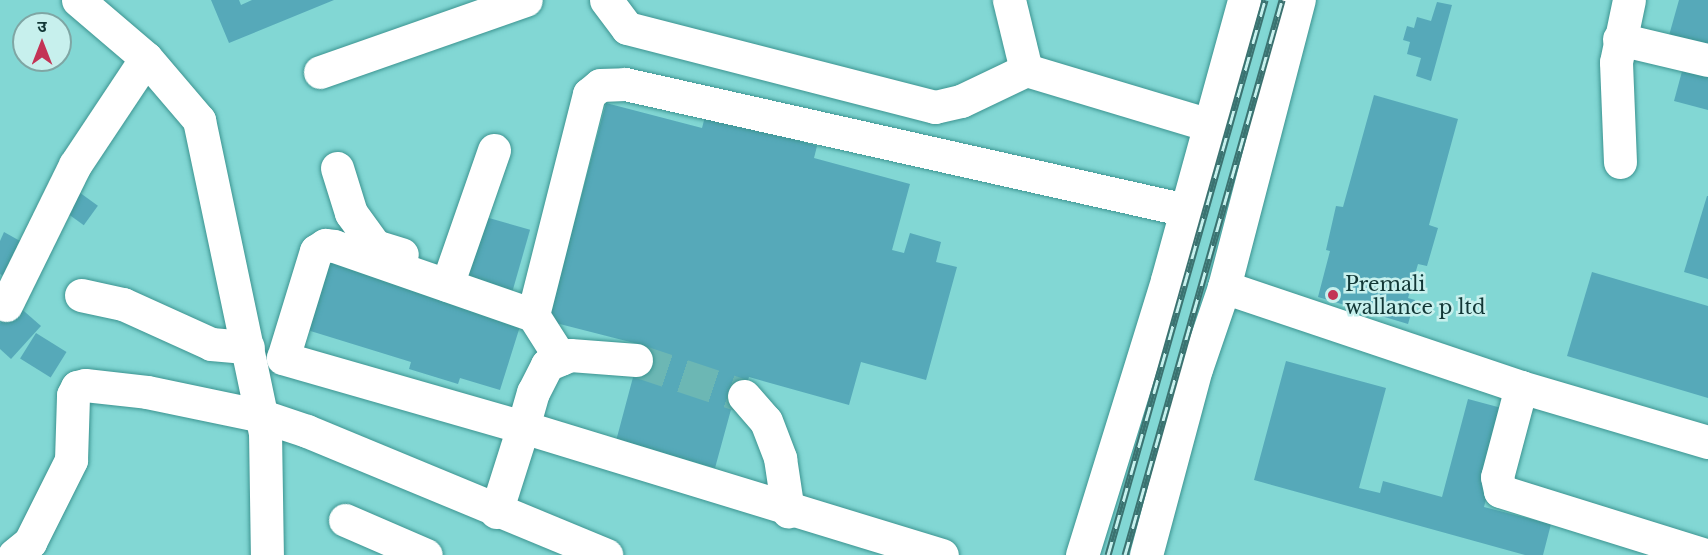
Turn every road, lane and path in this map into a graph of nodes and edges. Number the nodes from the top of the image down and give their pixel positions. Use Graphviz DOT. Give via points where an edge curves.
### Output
graph roads {
  1 [pos="78,0"];
  2 [pos="526,0"];
  3 [pos="606,0"];
  4 [pos="1009,0"];
  5 [pos="1244,0"];
  6 [pos="1299,0"];
  7 [pos="1629,0"];
  8 [pos="1619,39"];
  9 [pos="146,58"];
  10 [pos="1708,60"];
  11 [pos="1026,70"];
  12 [pos="320,72"];
  13 [pos="1209,125"];
  14 [pos="494,150"];
  15 [pos="1620,162"];
  16 [pos="337,168"];
  17 [pos="1186,210"];
  18 [pos="450,276"];
  19 [pos="1224,287"];
  20 [pos="81,296"];
  21 [pos="6,305"];
  22 [pos="533,315"];
  23 [pos="248,347"];
  24 [pos="561,359"];
  25 [pos="636,360"];
  26 [pos="1521,387"];
  27 [pos="744,396"];
  28 [pos="262,416"];
  29 [pos="523,427"];
  30 [pos="1708,442"];
  31 [pos="788,511"];
  32 [pos="496,512"];
  33 [pos="345,520"];
  34 [pos="14,555"];
  35 [pos="267,555"];
  36 [pos="426,555"];
  37 [pos="606,555"];
  38 [pos="942,555"];
  39 [pos="1082,555"];
  40 [pos="1146,555"];
  41 [pos="1706,555"];
  1 -- 9 [label="street"];
  2 -- 12 [label="street"];
  3 -- 11 [label="street" via="627,27 934,107 962,101"];
  4 -- 11 [label="street"];
  5 -- 13 [label="street"];
  6 -- 19 [label="street"];
  7 -- 8 [label="street"];
  8 -- 10 [label="street"];
  8 -- 15 [label="street" via="1616,78"];
  9 -- 21 [label="street" via="75,165"];
  9 -- 23 [label="street" via="199,120"];
  11 -- 13 [label="street"];
  13 -- 17 [label="street"];
  14 -- 18 [label="street"];
  16 -- 18 [label="street" via="351,213 375,246"];
  17 -- 22 [label="street" via="625,84 600,85 589,94"];
  17 -- 39 [label="street"];
  18 -- 22 [label="street"];
  18 -- 29 [label="street" via="325,245 316,251 283,358"];
  19 -- 26 [label="street"];
  19 -- 40 [label="street" via="1196,369"];
  20 -- 23 [label="street" via="123,304 210,344"];
  22 -- 24 [label="street"];
  23 -- 28 [label="street"];
  24 -- 25 [label="street" via="570,355"];
  24 -- 29 [label="street" via="547,365 533,392"];
  26 -- 30 [label="street"];
  26 -- 41 [label="street" via="1497,477 1500,491"];
  27 -- 31 [label="street" via="766,421 780,458"];
  28 -- 32 [label="street" via="308,431"];
  28 -- 34 [label="street" via="147,392 77,387 73,395 71,460 30,542"];
  28 -- 35 [label="street"];
  29 -- 31 [label="street"];
  29 -- 32 [label="street"];
  31 -- 38 [label="street"];
  32 -- 37 [label="street"];
  33 -- 36 [label="street"];
}
